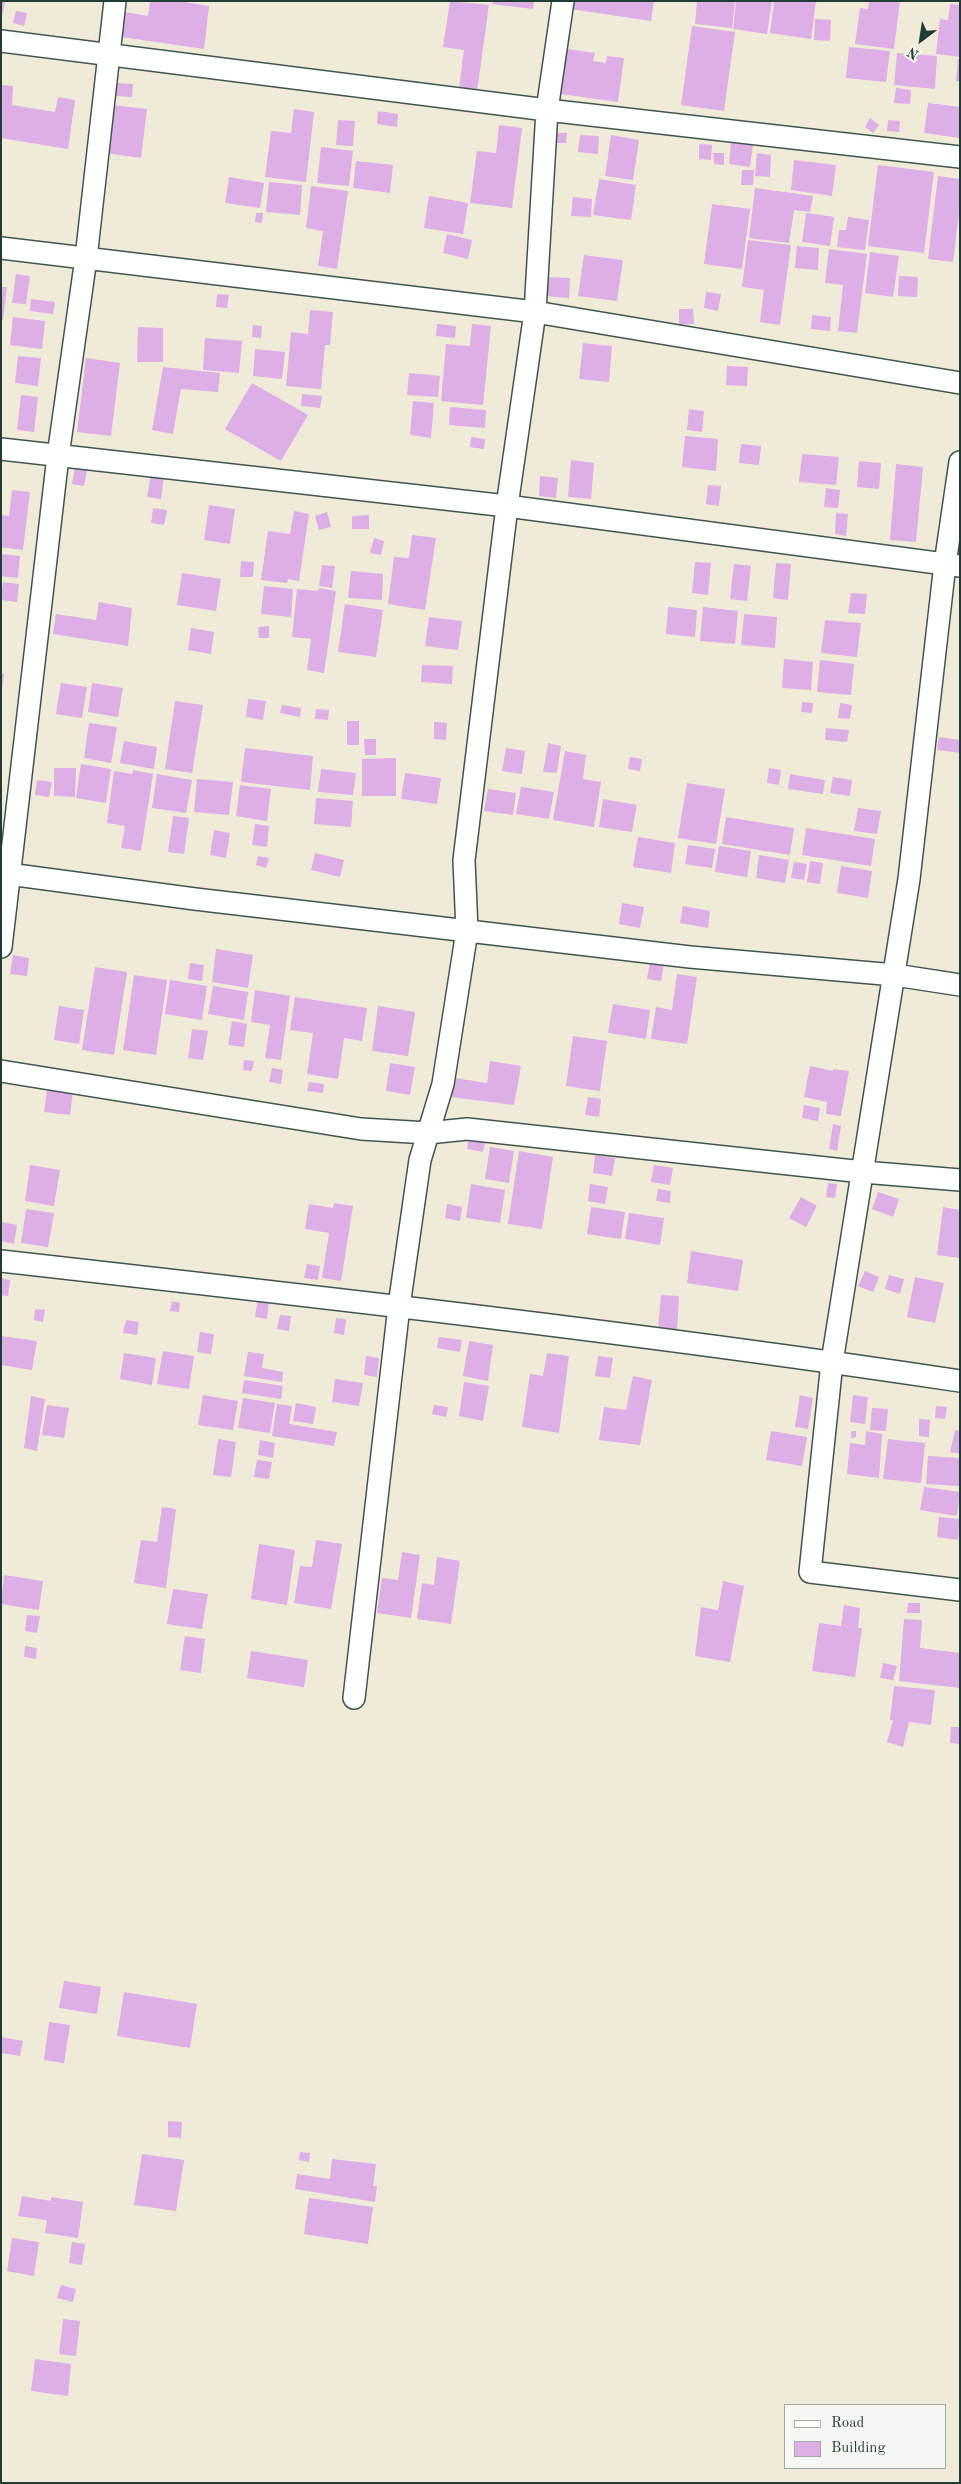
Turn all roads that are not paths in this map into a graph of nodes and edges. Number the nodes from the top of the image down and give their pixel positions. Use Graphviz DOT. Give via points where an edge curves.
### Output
graph roads {
  1 [pos="115,1"];
  2 [pos="563,1"];
  3 [pos="1,42"];
  4 [pos="108,54"];
  5 [pos="547,110"];
  6 [pos="960,157"];
  7 [pos="1,248"];
  8 [pos="86,258"];
  9 [pos="535,312"];
  10 [pos="960,382"];
  11 [pos="1,448"];
  12 [pos="58,456"];
  13 [pos="960,462"];
  14 [pos="507,506"];
  15 [pos="952,565"];
  16 [pos="6,874"];
  17 [pos="467,931"];
  18 [pos="1,947"];
  19 [pos="895,975"];
  20 [pos="960,985"];
  21 [pos="1,1071"];
  22 [pos="428,1133"];
  23 [pos="863,1172"];
  24 [pos="960,1180"];
  25 [pos="1,1262"];
  26 [pos="399,1306"];
  27 [pos="832,1362"];
  28 [pos="960,1381"];
  29 [pos="960,1590"];
  30 [pos="354,1698"];
  1 -- 4 [label="street"];
  2 -- 5 [label="street"];
  3 -- 4 [label="street"];
  4 -- 5 [label="street"];
  4 -- 8 [label="street"];
  5 -- 6 [label="street"];
  5 -- 9 [label="street"];
  7 -- 8 [label="street"];
  8 -- 9 [label="street"];
  8 -- 12 [label="street"];
  9 -- 10 [label="street"];
  9 -- 14 [label="street"];
  11 -- 12 [label="street"];
  12 -- 14 [label="street"];
  12 -- 16 [label="street"];
  13 -- 15 [label="street"];
  14 -- 15 [label="street"];
  14 -- 17 [label="street" via="464,860"];
  15 -- 19 [label="street"];
  16 -- 17 [label="street"];
  16 -- 18 [label="street"];
  17 -- 19 [label="street" via="690,957"];
  17 -- 22 [label="street" via="443,1084"];
  19 -- 20 [label="street"];
  19 -- 23 [label="street"];
  21 -- 22 [label="street" via="361,1129"];
  22 -- 23 [label="street" via="468,1129"];
  22 -- 26 [label="street" via="420,1160"];
  23 -- 24 [label="street"];
  23 -- 27 [label="street"];
  25 -- 26 [label="street"];
  26 -- 27 [label="street"];
  26 -- 30 [label="street"];
  27 -- 28 [label="street"];
  27 -- 29 [label="street" via="810,1572"];
}
